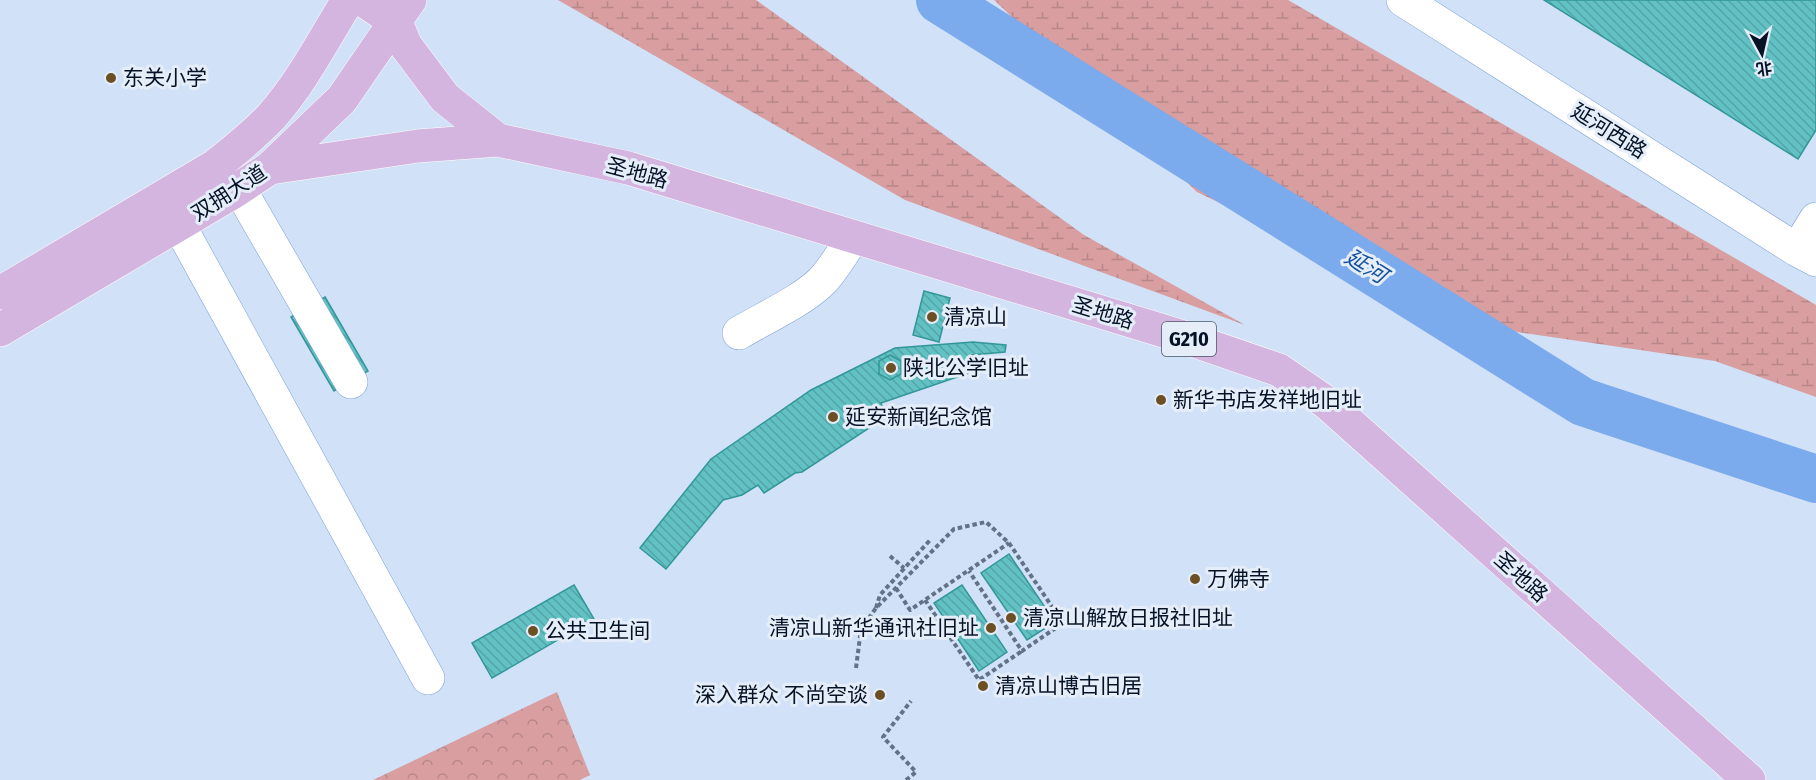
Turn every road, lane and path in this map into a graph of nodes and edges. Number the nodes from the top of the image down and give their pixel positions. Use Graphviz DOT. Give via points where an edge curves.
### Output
graph roads {
  1 [pos="348,0"];
  2 [pos="363,0"];
  3 [pos="1403,0"];
  4 [pos="403,11"];
  5 [pos="498,140"];
  6 [pos="270,168"];
  7 [pos="239,188"];
  8 [pos="1816,219"];
  9 [pos="179,225"];
  10 [pos="853,237"];
  11 [pos="1807,255"];
  12 [pos="0,293"];
  13 [pos="0,330"];
  14 [pos="739,333"];
  15 [pos="351,382"];
  16 [pos="931,539"];
  17 [pos="1009,543"];
  18 [pos="890,556"];
  19 [pos="904,568"];
  20 [pos="969,571"];
  21 [pos="896,588"];
  22 [pos="925,600"];
  23 [pos="876,608"];
  24 [pos="1022,651"];
  25 [pos="856,669"];
  26 [pos="428,678"];
  27 [pos="911,701"];
  28 [pos="906,780"];
  29 [pos="1749,780"];
  1 -- 12 [label="main road, 双拥大道" via="291,91 245,142 215,166"];
  2 -- 4 [label="main road"];
  3 -- 11 [label="street, 延河西路"];
  4 -- 5 [label="main road" via="406,46 445,98"];
  4 -- 6 [label="main road, 双拥大道" via="342,99"];
  5 -- 6 [label="main road" via="418,146"];
  5 -- 10 [label="main road, 圣地路 / G210" via="628,168"];
  6 -- 7 [label="main road, 双拥大道"];
  7 -- 9 [label="main road, 双拥大道"];
  7 -- 15 [label="street"];
  8 -- 11 [label="street"];
  9 -- 13 [label="main road, 双拥大道"];
  9 -- 26 [label="street"];
  10 -- 14 [label="street" via="822,281"];
  10 -- 29 [label="main road, 圣地路 / G210" via="1279,370 1327,403"];
  16 -- 19 [label="path"];
  17 -- 20 [label="path"];
  17 -- 21 [label="path" via="986,522 954,529"];
  17 -- 24 [label="path" via="1063,623"];
  18 -- 19 [label="path"];
  19 -- 23 [label="path" via="880,595"];
  20 -- 22 [label="path"];
  20 -- 24 [label="path"];
  21 -- 22 [label="path" via="910,610"];
  21 -- 23 [label="path"];
  22 -- 24 [label="path" via="979,680"];
  23 -- 25 [label="path" via="861,629"];
  27 -- 28 [label="path" via="883,737 916,772"];
}
